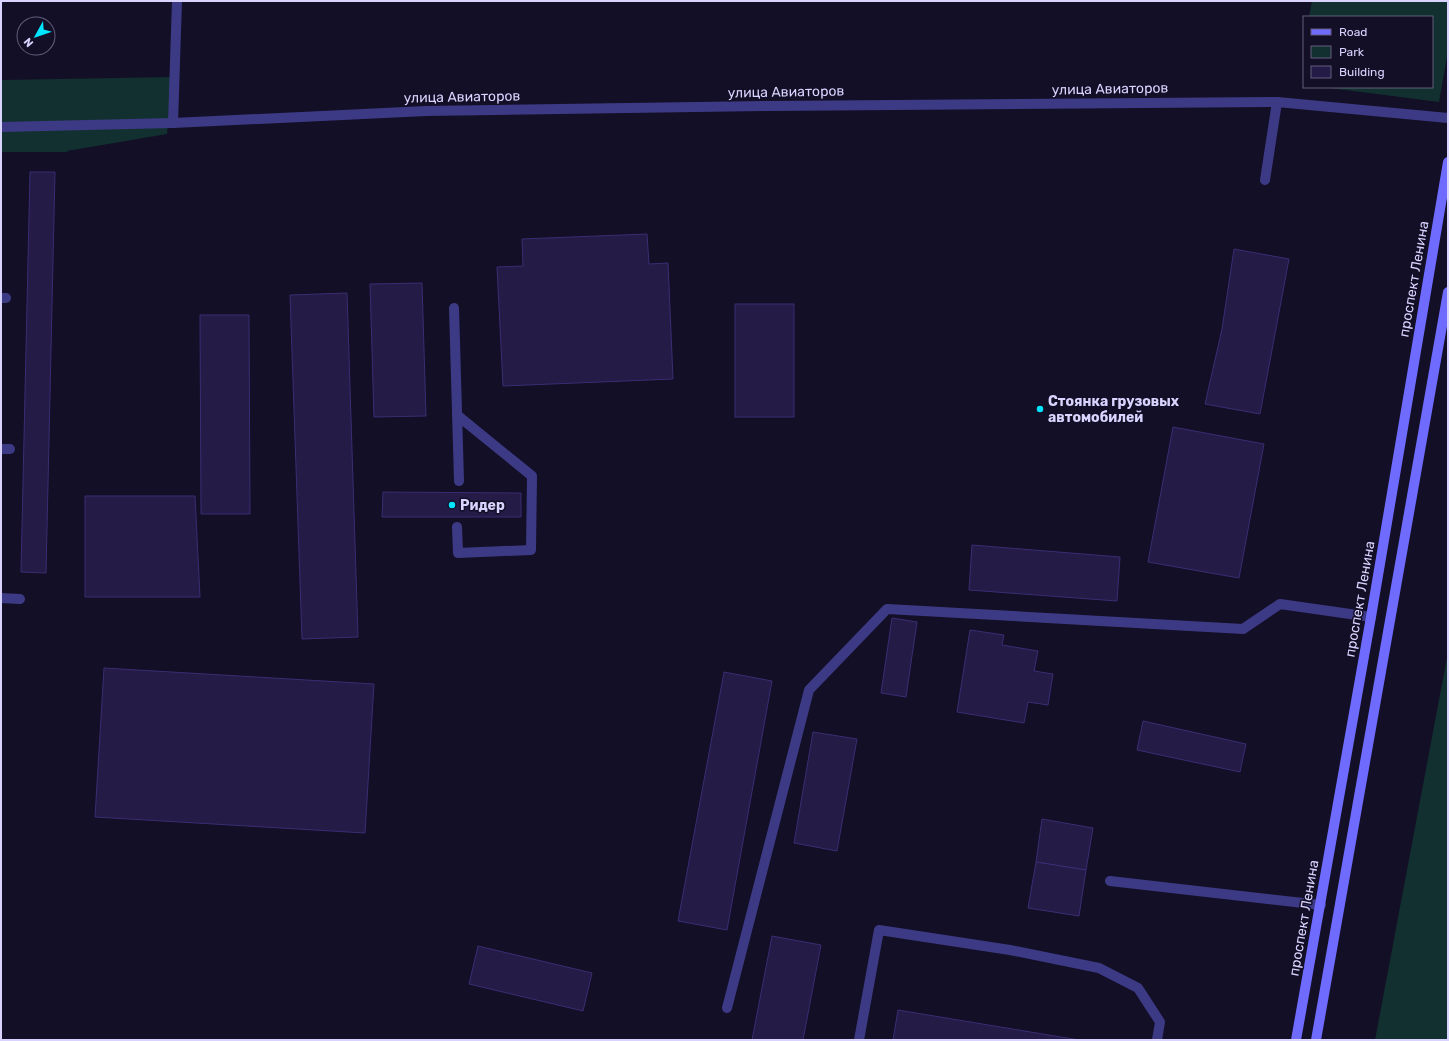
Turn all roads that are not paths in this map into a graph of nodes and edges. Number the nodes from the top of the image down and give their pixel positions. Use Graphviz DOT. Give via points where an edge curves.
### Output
graph roads {
  1 [pos="176,1"];
  2 [pos="1277,102"];
  3 [pos="1448,118"];
  4 [pos="173,123"];
  5 [pos="1,127"];
  6 [pos="1448,162"];
  7 [pos="1265,180"];
  8 [pos="1448,292"];
  9 [pos="454,308"];
  10 [pos="457,415"];
  11 [pos="459,481"];
  12 [pos="457,527"];
  13 [pos="1,598"];
  14 [pos="20,599"];
  15 [pos="1371,617"];
  16 [pos="1110,880"];
  17 [pos="1321,904"];
  18 [pos="728,1008"];
  19 [pos="859,1040"];
  20 [pos="1157,1040"];
  21 [pos="1296,1040"];
  22 [pos="1316,1040"];
  1 -- 4 [label="street"];
  2 -- 3 [label="street, улица Авиаторов"];
  2 -- 4 [label="street, улица Авиаторов" via="426,112"];
  2 -- 7 [label="street"];
  4 -- 5 [label="street, улица Авиаторов"];
  6 -- 15 [label="main road, проспект Ленина"];
  8 -- 22 [label="main road"];
  9 -- 10 [label="street"];
  10 -- 11 [label="street"];
  10 -- 12 [label="street" via="532,476 531,550 458,553"];
  13 -- 14 [label="street"];
  15 -- 17 [label="main road, проспект Ленина"];
  15 -- 18 [label="street" via="1280,604 1243,629 887,609 809,690"];
  16 -- 17 [label="street"];
  17 -- 21 [label="main road, проспект Ленина"];
  19 -- 20 [label="street" via="879,930 1010,950 1099,968 1138,988 1160,1022"];
}
